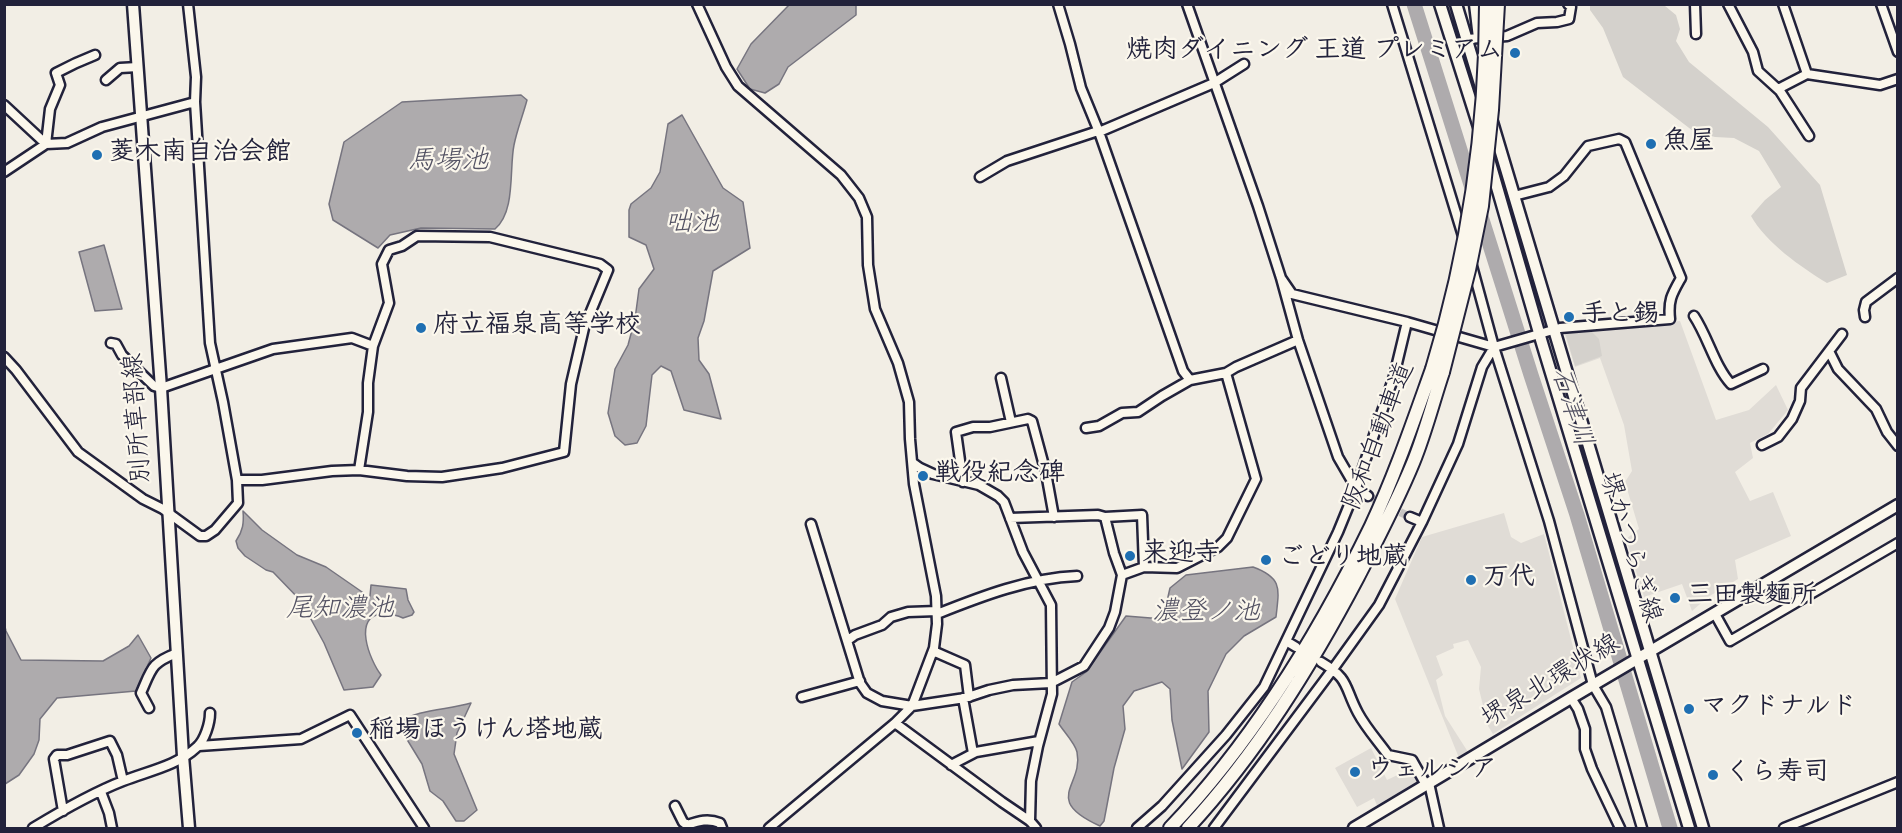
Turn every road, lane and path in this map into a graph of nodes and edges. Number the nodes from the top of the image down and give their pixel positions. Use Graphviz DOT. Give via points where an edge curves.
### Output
graph roads {
  1 [pos="133,4"];
  2 [pos="188,4"];
  3 [pos="698,4"];
  4 [pos="1058,4"];
  5 [pos="1187,4"];
  6 [pos="1392,4"];
  7 [pos="1440,4"];
  8 [pos="1456,4"];
  9 [pos="1474,4"];
  10 [pos="1486,4"];
  11 [pos="1498,4"];
  12 [pos="1728,4"];
  13 [pos="1783,4"];
  14 [pos="1881,4"];
  15 [pos="1572,5"];
  16 [pos="1696,5"];
  17 [pos="1696,34"];
  18 [pos="1472,38"];
  19 [pos="1898,52"];
  20 [pos="95,55"];
  21 [pos="1244,64"];
  22 [pos="138,67"];
  23 [pos="1807,74"];
  24 [pos="1898,79"];
  25 [pos="106,80"];
  26 [pos="1214,84"];
  27 [pos="1778,89"];
  28 [pos="195,102"];
  29 [pos="4,105"];
  30 [pos="141,115"];
  31 [pos="1099,132"];
  32 [pos="1809,136"];
  33 [pos="46,144"];
  34 [pos="4,172"];
  35 [pos="980,177"];
  36 [pos="1514,196"];
  37 [pos="1281,278"];
  38 [pos="1898,278"];
  39 [pos="1694,316"];
  40 [pos="1865,317"];
  41 [pos="1407,322"];
  42 [pos="1552,330"];
  43 [pos="1842,334"];
  44 [pos="1535,336"];
  45 [pos="1298,340"];
  46 [pos="111,343"];
  47 [pos="373,346"];
  48 [pos="1494,347"];
  49 [pos="1829,351"];
  50 [pos="4,357"];
  51 [pos="215,369"];
  52 [pos="1763,369"];
  53 [pos="1437,371"];
  54 [pos="1226,373"];
  55 [pos="1001,378"];
  56 [pos="1190,380"];
  57 [pos="161,388"];
  58 [pos="1011,422"];
  59 [pos="1086,428"];
  60 [pos="1762,445"];
  61 [pos="1898,446"];
  62 [pos="913,463"];
  63 [pos="359,470"];
  64 [pos="937,475"];
  65 [pos="237,480"];
  66 [pos="963,482"];
  67 [pos="914,484"];
  68 [pos="1356,488"];
  69 [pos="1368,496"];
  70 [pos="1898,505"];
  71 [pos="170,515"];
  72 [pos="1054,517"];
  73 [pos="1105,517"];
  74 [pos="1410,517"];
  75 [pos="1010,518"];
  76 [pos="1422,522"];
  77 [pos="811,524"];
  78 [pos="1898,543"];
  79 [pos="1144,567"];
  80 [pos="1122,575"];
  81 [pos="1077,576"];
  82 [pos="1038,581"];
  83 [pos="937,613"];
  84 [pos="1715,614"];
  85 [pos="848,640"];
  86 [pos="1286,641"];
  87 [pos="1296,647"];
  88 [pos="933,651"];
  89 [pos="1649,652"];
  90 [pos="177,653"];
  91 [pos="1638,658"];
  92 [pos="1321,662"];
  93 [pos="1333,669"];
  94 [pos="860,681"];
  95 [pos="1051,683"];
  96 [pos="1597,683"];
  97 [pos="802,697"];
  98 [pos="966,698"];
  99 [pos="1571,698"];
  100 [pos="912,706"];
  101 [pos="149,708"];
  102 [pos="210,713"];
  103 [pos="895,723"];
  104 [pos="1039,741"];
  105 [pos="199,746"];
  106 [pos="974,753"];
  107 [pos="183,756"];
  108 [pos="951,765"];
  109 [pos="123,781"];
  110 [pos="1898,782"];
  111 [pos="1428,784"];
  112 [pos="101,792"];
  113 [pos="675,806"];
  114 [pos="63,811"];
  115 [pos="1033,825"];
  116 [pos="33,828"];
  117 [pos="112,828"];
  118 [pos="189,828"];
  119 [pos="424,828"];
  120 [pos="722,828"];
  121 [pos="769,828"];
  122 [pos="1137,828"];
  123 [pos="1170,828"];
  124 [pos="1188,828"];
  125 [pos="1214,828"];
  126 [pos="1354,828"];
  127 [pos="1439,828"];
  128 [pos="1620,828"];
  129 [pos="1642,828"];
  130 [pos="1689,828"];
  131 [pos="1703,828"];
  132 [pos="1784,828"];
  1 -- 22 [label="main road, 別所草部線"];
  2 -- 28 [label="street"];
  3 -- 62 [label="street" via="738,86 841,175 867,217 868,265 875,309 898,363 909,402"];
  4 -- 31 [label="street" via="1081,88"];
  5 -- 26 [label="street"];
  6 -- 48 [label="street"];
  7 -- 44 [label="main road, 堺かつらぎ線" via="1502,198"];
  8 -- 18 [label="main road, 堺かつらぎ線"];
  9 -- 18 [label="street"];
  10 -- 53 [label="highway, 阪和自動車道, bridge" via="1481,107 1470,206"];
  11 -- 53 [label="highway, 阪和自動車道, bridge" via="1482,206 1466,281"];
  12 -- 27 [label="street" via="1758,70"];
  13 -- 23 [label="street"];
  14 -- 19 [label="street"];
  15 -- 18 [label="street" via="1569,19 1537,23 1507,36"];
  16 -- 17 [label="street"];
  18 -- 36 [label="main road, 堺かつらぎ線"];
  20 -- 33 [label="street" via="56,73 60,86 50,109"];
  21 -- 26 [label="street"];
  22 -- 25 [label="street" via="120,68"];
  22 -- 30 [label="main road, 別所草部線"];
  23 -- 24 [label="street" via="1880,85"];
  23 -- 27 [label="street"];
  26 -- 31 [label="street"];
  26 -- 37 [label="street"];
  27 -- 32 [label="street"];
  28 -- 30 [label="street"];
  28 -- 51 [label="street" via="206,297"];
  29 -- 33 [label="street"];
  30 -- 33 [label="street" via="67,143"];
  30 -- 57 [label="main road, 別所草部線"];
  31 -- 35 [label="street" via="1006,161"];
  31 -- 56 [label="street" via="1183,371"];
  33 -- 34 [label="street"];
  36 -- 42 [label="main road, 堺かつらぎ線"];
  36 -- 42 [label="street" via="1549,187 1588,146 1619,139 1625,142 1681,278 1668,304 1670,319"];
  37 -- 41 [label="street" via="1292,294"];
  37 -- 45 [label="street"];
  38 -- 40 [label="street" via="1866,302"];
  39 -- 52 [label="street" via="1731,384"];
  41 -- 48 [label="street"];
  41 -- 68 [label="street" via="1394,376"];
  42 -- 44 [label="street"];
  42 -- 89 [label="main road, 堺かつらぎ線"];
  43 -- 49 [label="street"];
  44 -- 48 [label="street"];
  44 -- 91 [label="main road, 堺かつらぎ線"];
  45 -- 54 [label="street"];
  45 -- 68 [label="street" via="1338,457"];
  46 -- 57 [label="street" via="154,386"];
  47 -- 51 [label="street" via="352,338 327,340 273,349"];
  47 -- 63 [label="street"];
  47 -- 63 [label="street" via="388,303 382,264 388,250 417,236 501,238 600,264 608,270 584,328 571,384 564,452 502,468 442,477"];
  48 -- 76 [label="street" via="1482,367 1458,444"];
  48 -- 96 [label="street"];
  49 -- 60 [label="street" via="1801,388 1792,419 1778,437"];
  49 -- 61 [label="street" via="1838,369 1876,409"];
  50 -- 71 [label="street" via="78,452"];
  51 -- 57 [label="street"];
  51 -- 65 [label="street"];
  53 -- 123 [label="highway, 阪和自動車道" via="1371,525 1313,636 1226,763"];
  53 -- 124 [label="highway, 阪和自動車道" via="1409,471 1323,643 1281,710"];
  54 -- 56 [label="street"];
  54 -- 79 [label="street" via="1256,479 1227,538 1218,547 1177,568"];
  55 -- 58 [label="street"];
  56 -- 59 [label="street" via="1138,412 1122,413 1099,426"];
  57 -- 71 [label="main road, 別所草部線"];
  58 -- 66 [label="street" via="956,432"];
  58 -- 72 [label="street" via="1032,422"];
  62 -- 64 [label="street"];
  62 -- 67 [label="street"];
  63 -- 65 [label="street"];
  64 -- 66 [label="street"];
  64 -- 67 [label="street"];
  65 -- 71 [label="street" via="238,503 206,536 200,536"];
  66 -- 75 [label="street" via="980,485 998,496"];
  67 -- 83 [label="street"];
  68 -- 69 [label="street"];
  68 -- 86 [label="street"];
  70 -- 84 [label="main road, 堺泉北環状線"];
  71 -- 90 [label="main road, 別所草部線"];
  72 -- 73 [label="street"];
  72 -- 75 [label="street"];
  73 -- 79 [label="street" via="1142,515"];
  73 -- 80 [label="street"];
  74 -- 76 [label="street"];
  75 -- 82 [label="street"];
  76 -- 93 [label="street" via="1379,604"];
  77 -- 85 [label="street"];
  78 -- 84 [label="street" via="1730,641"];
  79 -- 80 [label="street"];
  80 -- 95 [label="street" via="1109,628 1084,666"];
  81 -- 82 [label="street"];
  82 -- 83 [label="street"];
  82 -- 95 [label="street" via="1051,605"];
  83 -- 85 [label="street" via="908,612 891,617"];
  83 -- 88 [label="street"];
  84 -- 89 [label="main road, 堺泉北環状線"];
  85 -- 94 [label="street"];
  86 -- 87 [label="street"];
  86 -- 122 [label="street" via="1264,687 1226,735"];
  88 -- 98 [label="street" via="964,665"];
  88 -- 100 [label="street"];
  89 -- 91 [label="main road, 堺泉北環状線"];
  89 -- 131 [label="main road, 堺かつらぎ線"];
  90 -- 101 [label="street" via="153,665 141,693"];
  90 -- 107 [label="main road, 別所草部線"];
  91 -- 96 [label="main road, 堺泉北環状線"];
  91 -- 130 [label="main road, 堺かつらぎ線"];
  92 -- 93 [label="street"];
  93 -- 111 [label="street" via="1345,680 1359,716 1389,755 1412,760"];
  93 -- 125 [label="street"];
  94 -- 97 [label="street"];
  94 -- 100 [label="street" via="867,693 882,701"];
  95 -- 98 [label="street" via="1012,685"];
  95 -- 104 [label="street" via="1052,694"];
  96 -- 99 [label="main road, 堺泉北環状線"];
  96 -- 129 [label="street"];
  98 -- 100 [label="street"];
  98 -- 106 [label="street"];
  99 -- 111 [label="main road, 堺泉北環状線"];
  99 -- 128 [label="street" via="1585,729 1585,749 1592,769"];
  100 -- 103 [label="street"];
  102 -- 105 [label="street"];
  103 -- 108 [label="street"];
  103 -- 121 [label="street"];
  104 -- 106 [label="street"];
  104 -- 115 [label="street" via="1031,781"];
  105 -- 107 [label="street"];
  105 -- 119 [label="street" via="301,739 350,715"];
  106 -- 108 [label="street"];
  107 -- 109 [label="street" via="165,767"];
  107 -- 118 [label="main road, 別所草部線"];
  108 -- 115 [label="street"];
  109 -- 112 [label="street"];
  109 -- 114 [label="street" via="110,741 57,755 54,759"];
  110 -- 132 [label="street"];
  111 -- 126 [label="main road, 堺泉北環状線"];
  111 -- 127 [label="street"];
  112 -- 114 [label="street"];
  112 -- 117 [label="street"];
  113 -- 120 [label="street" via="687,825 707,819 720,823"];
  114 -- 116 [label="street"];
}
